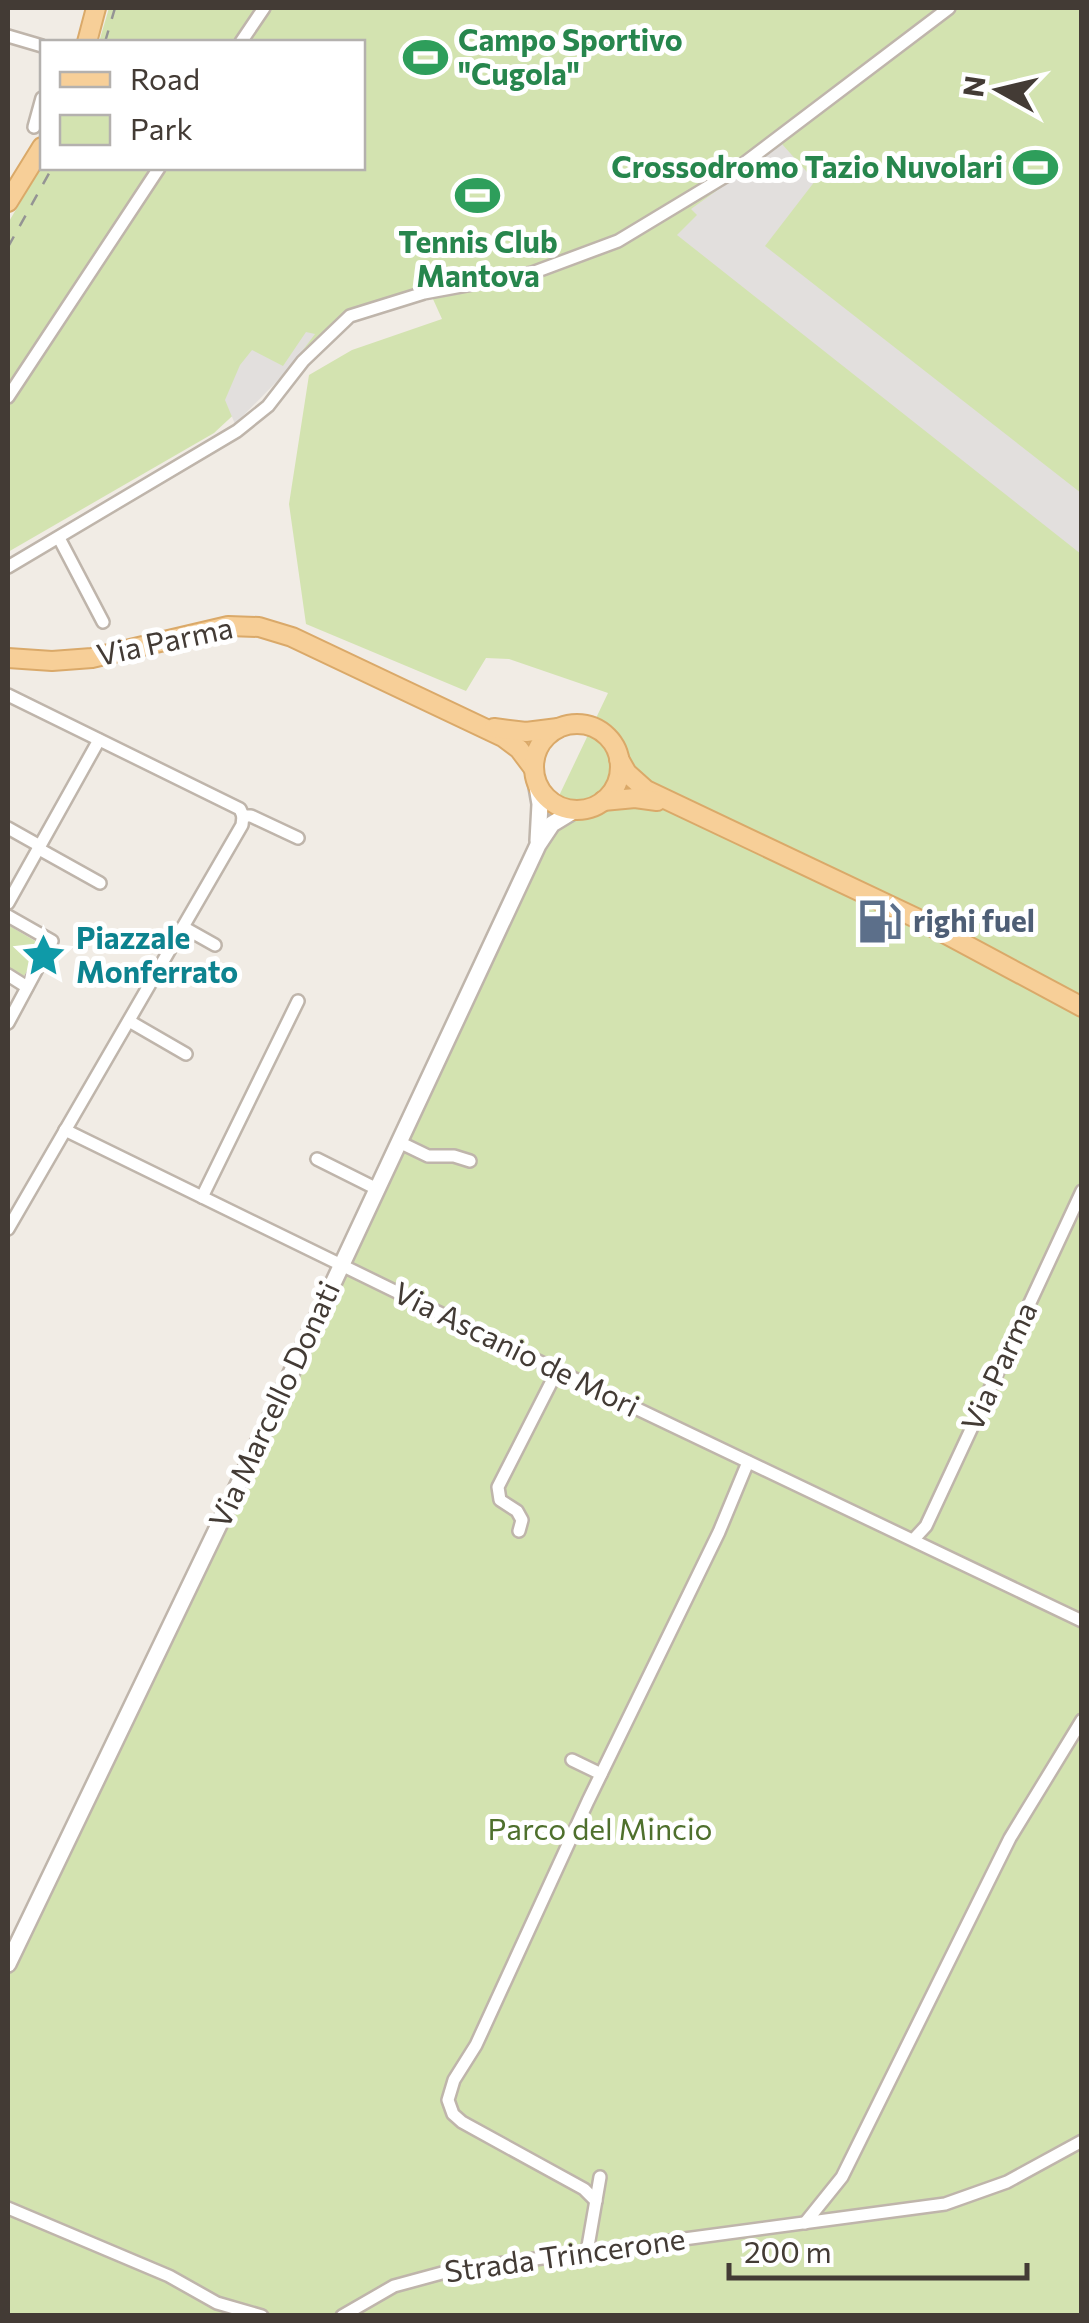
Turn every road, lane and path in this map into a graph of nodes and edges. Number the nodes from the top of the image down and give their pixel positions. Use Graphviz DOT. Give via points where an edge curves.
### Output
graph roads {
  1 [pos="96,8"];
  2 [pos="264,8"];
  3 [pos="949,8"];
  4 [pos="8,36"];
  5 [pos="88,40"];
  6 [pos="242,40"];
  7 [pos="40,45"];
  8 [pos="40,105"];
  9 [pos="34,126"];
  10 [pos="40,150"];
  11 [pos="158,170"];
  12 [pos="8,202"];
  13 [pos="8,397"];
  14 [pos="59,538"];
  15 [pos="8,566"];
  16 [pos="103,622"];
  17 [pos="8,658"];
  18 [pos="8,695"];
  19 [pos="482,726"];
  20 [pos="558,728"];
  21 [pos="99,740"];
  22 [pos="619,759"];
  23 [pos="535,775"];
  24 [pos="603,801"];
  25 [pos="677,806"];
  26 [pos="575,810"];
  27 [pos="243,816"];
  28 [pos="8,828"];
  29 [pos="298,838"];
  30 [pos="538,845"];
  31 [pos="40,847"];
  32 [pos="100,883"];
  33 [pos="8,902"];
  34 [pos="8,916"];
  35 [pos="183,928"];
  36 [pos="214,945"];
  37 [pos="8,975"];
  38 [pos="27,987"];
  39 [pos="298,1001"];
  40 [pos="1082,1007"];
  41 [pos="128,1021"];
  42 [pos="8,1022"];
  43 [pos="186,1054"];
  44 [pos="65,1130"];
  45 [pos="400,1142"];
  46 [pos="317,1159"];
  47 [pos="470,1162"];
  48 [pos="377,1190"];
  49 [pos="1082,1191"];
  50 [pos="202,1196"];
  51 [pos="8,1229"];
  52 [pos="342,1265"];
  53 [pos="557,1371"];
  54 [pos="748,1462"];
  55 [pos="519,1531"];
  56 [pos="914,1539"];
  57 [pos="1082,1621"];
  58 [pos="1082,1720"];
  59 [pos="572,1760"];
  60 [pos="601,1774"];
  61 [pos="8,1964"];
  62 [pos="1082,2141"];
  63 [pos="600,2177"];
  64 [pos="596,2201"];
  65 [pos="8,2208"];
  66 [pos="805,2223"];
  67 [pos="587,2252"];
  68 [pos="262,2316"];
  69 [pos="342,2316"];
  1 -- 5 [label="main road"];
  2 -- 6 [label="street"];
  3 -- 14 [label="street" via="734,171 618,241 532,273 424,293 350,316 237,431"];
  4 -- 7 [label="street"];
  8 -- 9 [label="street"];
  10 -- 12 [label="main road"];
  11 -- 13 [label="street"];
  14 -- 15 [label="street"];
  14 -- 16 [label="street"];
  17 -- 19 [label="main road, Via Parma" via="74,660 228,626 259,627"];
  18 -- 21 [label="street"];
  19 -- 20 [label="main road, Via Parma"];
  19 -- 23 [label="main road, Via Parma" via="519,748"];
  20 -- 22 [label="main road" via="598,729"];
  20 -- 23 [label="main road" via="540,746"];
  21 -- 27 [label="street"];
  21 -- 31 [label="street"];
  22 -- 24 [label="main road" via="614,789"];
  22 -- 25 [label="main road" via="638,784"];
  23 -- 26 [label="main road" via="550,801"];
  23 -- 30 [label="street, Via Marcello Donati"];
  24 -- 25 [label="main road" via="635,798"];
  24 -- 26 [label="main road"];
  25 -- 40 [label="main road" via="916,918"];
  26 -- 30 [label="street, Via Marcello Donati" via="552,824"];
  27 -- 29 [label="street"];
  27 -- 35 [label="street"];
  28 -- 31 [label="street"];
  30 -- 45 [label="street, Via Marcello Donati"];
  31 -- 32 [label="street"];
  31 -- 33 [label="street"];
  34 -- 38 [label="street" via="52,941"];
  35 -- 36 [label="street"];
  35 -- 41 [label="street"];
  37 -- 38 [label="street"];
  38 -- 42 [label="street"];
  39 -- 50 [label="street"];
  41 -- 43 [label="street"];
  41 -- 44 [label="street"];
  44 -- 50 [label="street, Via Ascanio de Mori"];
  44 -- 51 [label="street"];
  45 -- 47 [label="street" via="428,1156"];
  45 -- 48 [label="street, Via Marcello Donati"];
  46 -- 48 [label="street"];
  48 -- 52 [label="street, Via Marcello Donati"];
  49 -- 56 [label="street, Via Parma" via="926,1526"];
  50 -- 52 [label="street, Via Ascanio de Mori"];
  52 -- 53 [label="street, Via Ascanio de Mori"];
  52 -- 61 [label="street, Via Marcello Donati"];
  53 -- 54 [label="street, Via Ascanio de Mori"];
  53 -- 55 [label="street" via="498,1487 500,1500 522,1520"];
  54 -- 56 [label="street, Via Ascanio de Mori"];
  54 -- 60 [label="street"];
  56 -- 57 [label="street, Via Ascanio de Mori"];
  58 -- 66 [label="street" via="1010,1838 842,2177"];
  59 -- 60 [label="street"];
  60 -- 64 [label="street" via="448,2100 462,2122"];
  62 -- 66 [label="street, Strada Trincerone" via="1006,2182 944,2204"];
  63 -- 64 [label="street"];
  64 -- 67 [label="street"];
  65 -- 68 [label="street" via="217,2303"];
  66 -- 67 [label="street, Strada Trincerone"];
  67 -- 69 [label="street, Strada Trincerone" via="416,2278"];
}
